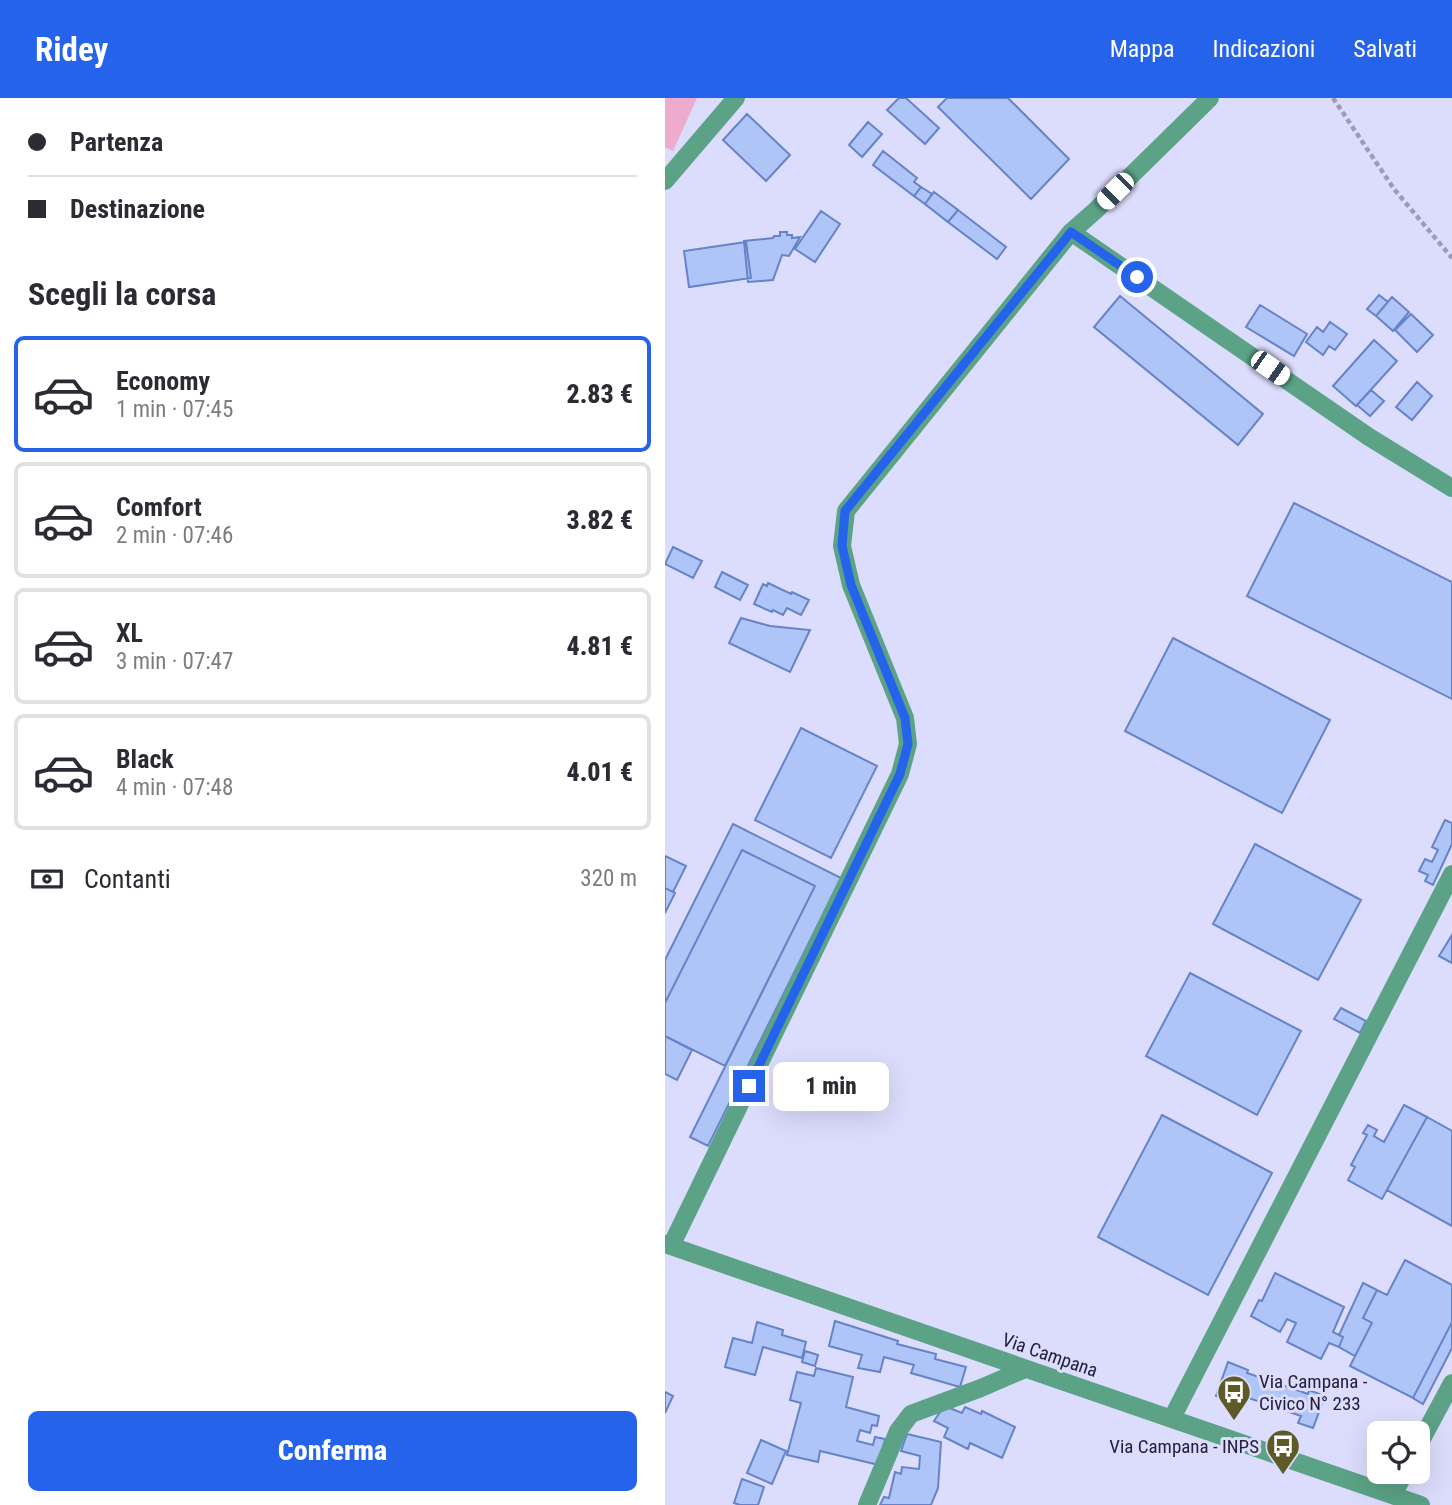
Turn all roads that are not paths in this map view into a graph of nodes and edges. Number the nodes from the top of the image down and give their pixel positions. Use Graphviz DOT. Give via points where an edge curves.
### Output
graph roads {
  1 [pos="736,98"];
  2 [pos="1210,98"];
  3 [pos="665,181"];
  4 [pos="1071,232"];
  5 [pos="1452,488"];
  6 [pos="1452,874"];
  7 [pos="668,1245"];
  8 [pos="1024,1369"];
  9 [pos="1452,1383"];
  10 [pos="1172,1418"];
  11 [pos="1430,1424"];
  12 [pos="1398,1484"];
  13 [pos="1392,1495"];
  14 [pos="867,1505"];
  15 [pos="1421,1505"];
  1 -- 3 [label="street"];
  2 -- 4 [label="street"];
  4 -- 5 [label="street" via="1369,437"];
  4 -- 7 [label="street" via="845,511 842,546 851,585 905,718 908,744 900,774"];
  6 -- 10 [label="street"];
  7 -- 8 [label="street, Via Campana"];
  8 -- 10 [label="street, Via Campana"];
  8 -- 14 [label="street" via="911,1414 898,1431"];
  9 -- 11 [label="street"];
  10 -- 13 [label="street, Via Campana"];
  12 -- 13 [label="street"];
  13 -- 15 [label="street, Via Campana"];
}
